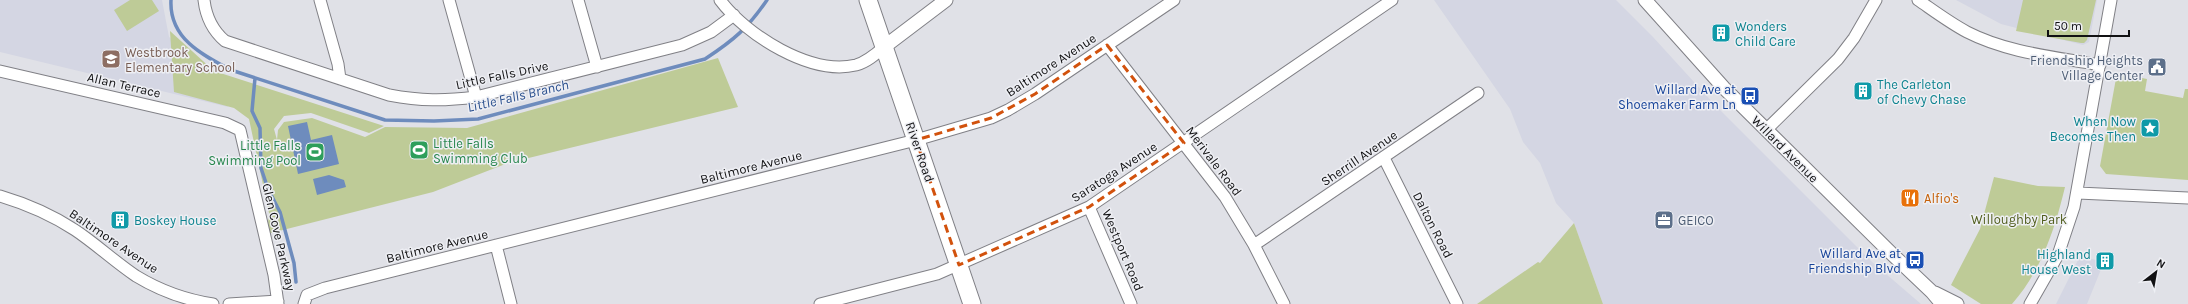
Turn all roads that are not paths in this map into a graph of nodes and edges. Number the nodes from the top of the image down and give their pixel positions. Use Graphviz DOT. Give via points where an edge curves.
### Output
graph roads {
  1 [pos="204,0"];
  2 [pos="320,0"];
  3 [pos="449,0"];
  4 [pos="578,0"];
  5 [pos="720,0"];
  6 [pos="868,0"];
  7 [pos="946,0"];
  8 [pos="1174,0"];
  9 [pos="1392,0"];
  10 [pos="1645,0"];
  11 [pos="1876,0"];
  12 [pos="1918,0"];
  13 [pos="2111,0"];
  14 [pos="738,19"];
  15 [pos="1107,45"];
  16 [pos="884,47"];
  17 [pos="2100,66"];
  18 [pos="597,67"];
  19 [pos="0,71"];
  20 [pos="340,79"];
  21 [pos="1478,93"];
  22 [pos="476,97"];
  23 [pos="240,130"];
  24 [pos="1767,130"];
  25 [pos="916,140"];
  26 [pos="1184,143"];
  27 [pos="1384,158"];
  28 [pos="2078,193"];
  29 [pos="0,196"];
  30 [pos="2188,198"];
  31 [pos="1089,207"];
  32 [pos="496,245"];
  33 [pos="1254,245"];
  34 [pos="959,264"];
  35 [pos="1932,292"];
  36 [pos="305,299"];
  37 [pos="278,302"];
  38 [pos="213,304"];
  39 [pos="229,304"];
  40 [pos="512,304"];
  41 [pos="820,304"];
  42 [pos="972,304"];
  43 [pos="1131,304"];
  44 [pos="1284,304"];
  45 [pos="1457,304"];
  46 [pos="1942,304"];
  47 [pos="1957,304"];
  48 [pos="2030,304"];
  1 -- 20 [label="street, Little Falls Drive" via="206,15 217,35 225,41"];
  2 -- 20 [label="street"];
  3 -- 22 [label="street"];
  4 -- 18 [label="street"];
  5 -- 14 [label="street"];
  6 -- 16 [label="main road, River Road"];
  7 -- 16 [label="street"];
  8 -- 15 [label="street, Baltimore Avenue"];
  9 -- 26 [label="street, Saratoga Avenue"];
  10 -- 24 [label="street, Willard Avenue" via="1707,70"];
  11 -- 24 [label="street" via="1838,59"];
  12 -- 17 [label="street" via="1953,24 1983,39 2015,49"];
  13 -- 17 [label="street"];
  14 -- 16 [label="street" via="751,31 803,60 826,65 857,65 872,58"];
  14 -- 18 [label="street, Little Falls Drive" via="682,45"];
  15 -- 25 [label="street, Baltimore Avenue" via="1035,94 997,115"];
  15 -- 26 [label="street, Merivale Road"];
  16 -- 25 [label="main road, River Road"];
  17 -- 28 [label="street"];
  18 -- 22 [label="street, Little Falls Drive"];
  19 -- 23 [label="street, Allan Terrace" via="225,122"];
  20 -- 22 [label="street, Little Falls Drive" via="389,95 414,99 445,101"];
  21 -- 27 [label="street, Sherrill Avenue"];
  23 -- 37 [label="street, Glen Cove Parkway"];
  24 -- 35 [label="street, Willard Avenue"];
  25 -- 32 [label="street, Baltimore Avenue"];
  25 -- 34 [label="main road, River Road"];
  26 -- 31 [label="street, Saratoga Avenue"];
  26 -- 33 [label="street, Merivale Road" via="1225,197"];
  27 -- 33 [label="street, Sherrill Avenue"];
  27 -- 45 [label="street, Dalton Road"];
  28 -- 30 [label="street"];
  28 -- 48 [label="street" via="2058,255"];
  29 -- 38 [label="street, Baltimore Avenue" via="49,215 136,276 196,302"];
  31 -- 34 [label="street, Saratoga Avenue"];
  31 -- 43 [label="street, Westport Road"];
  32 -- 36 [label="street, Baltimore Avenue"];
  32 -- 40 [label="street"];
  33 -- 44 [label="street, Merivale Road"];
  34 -- 41 [label="street, Saratoga Avenue" via="937,274"];
  34 -- 42 [label="main road, River Road"];
  35 -- 46 [label="street, Willard Avenue"];
  35 -- 47 [label="street, Willard Avenue"];
  37 -- 39 [label="street"];
}
